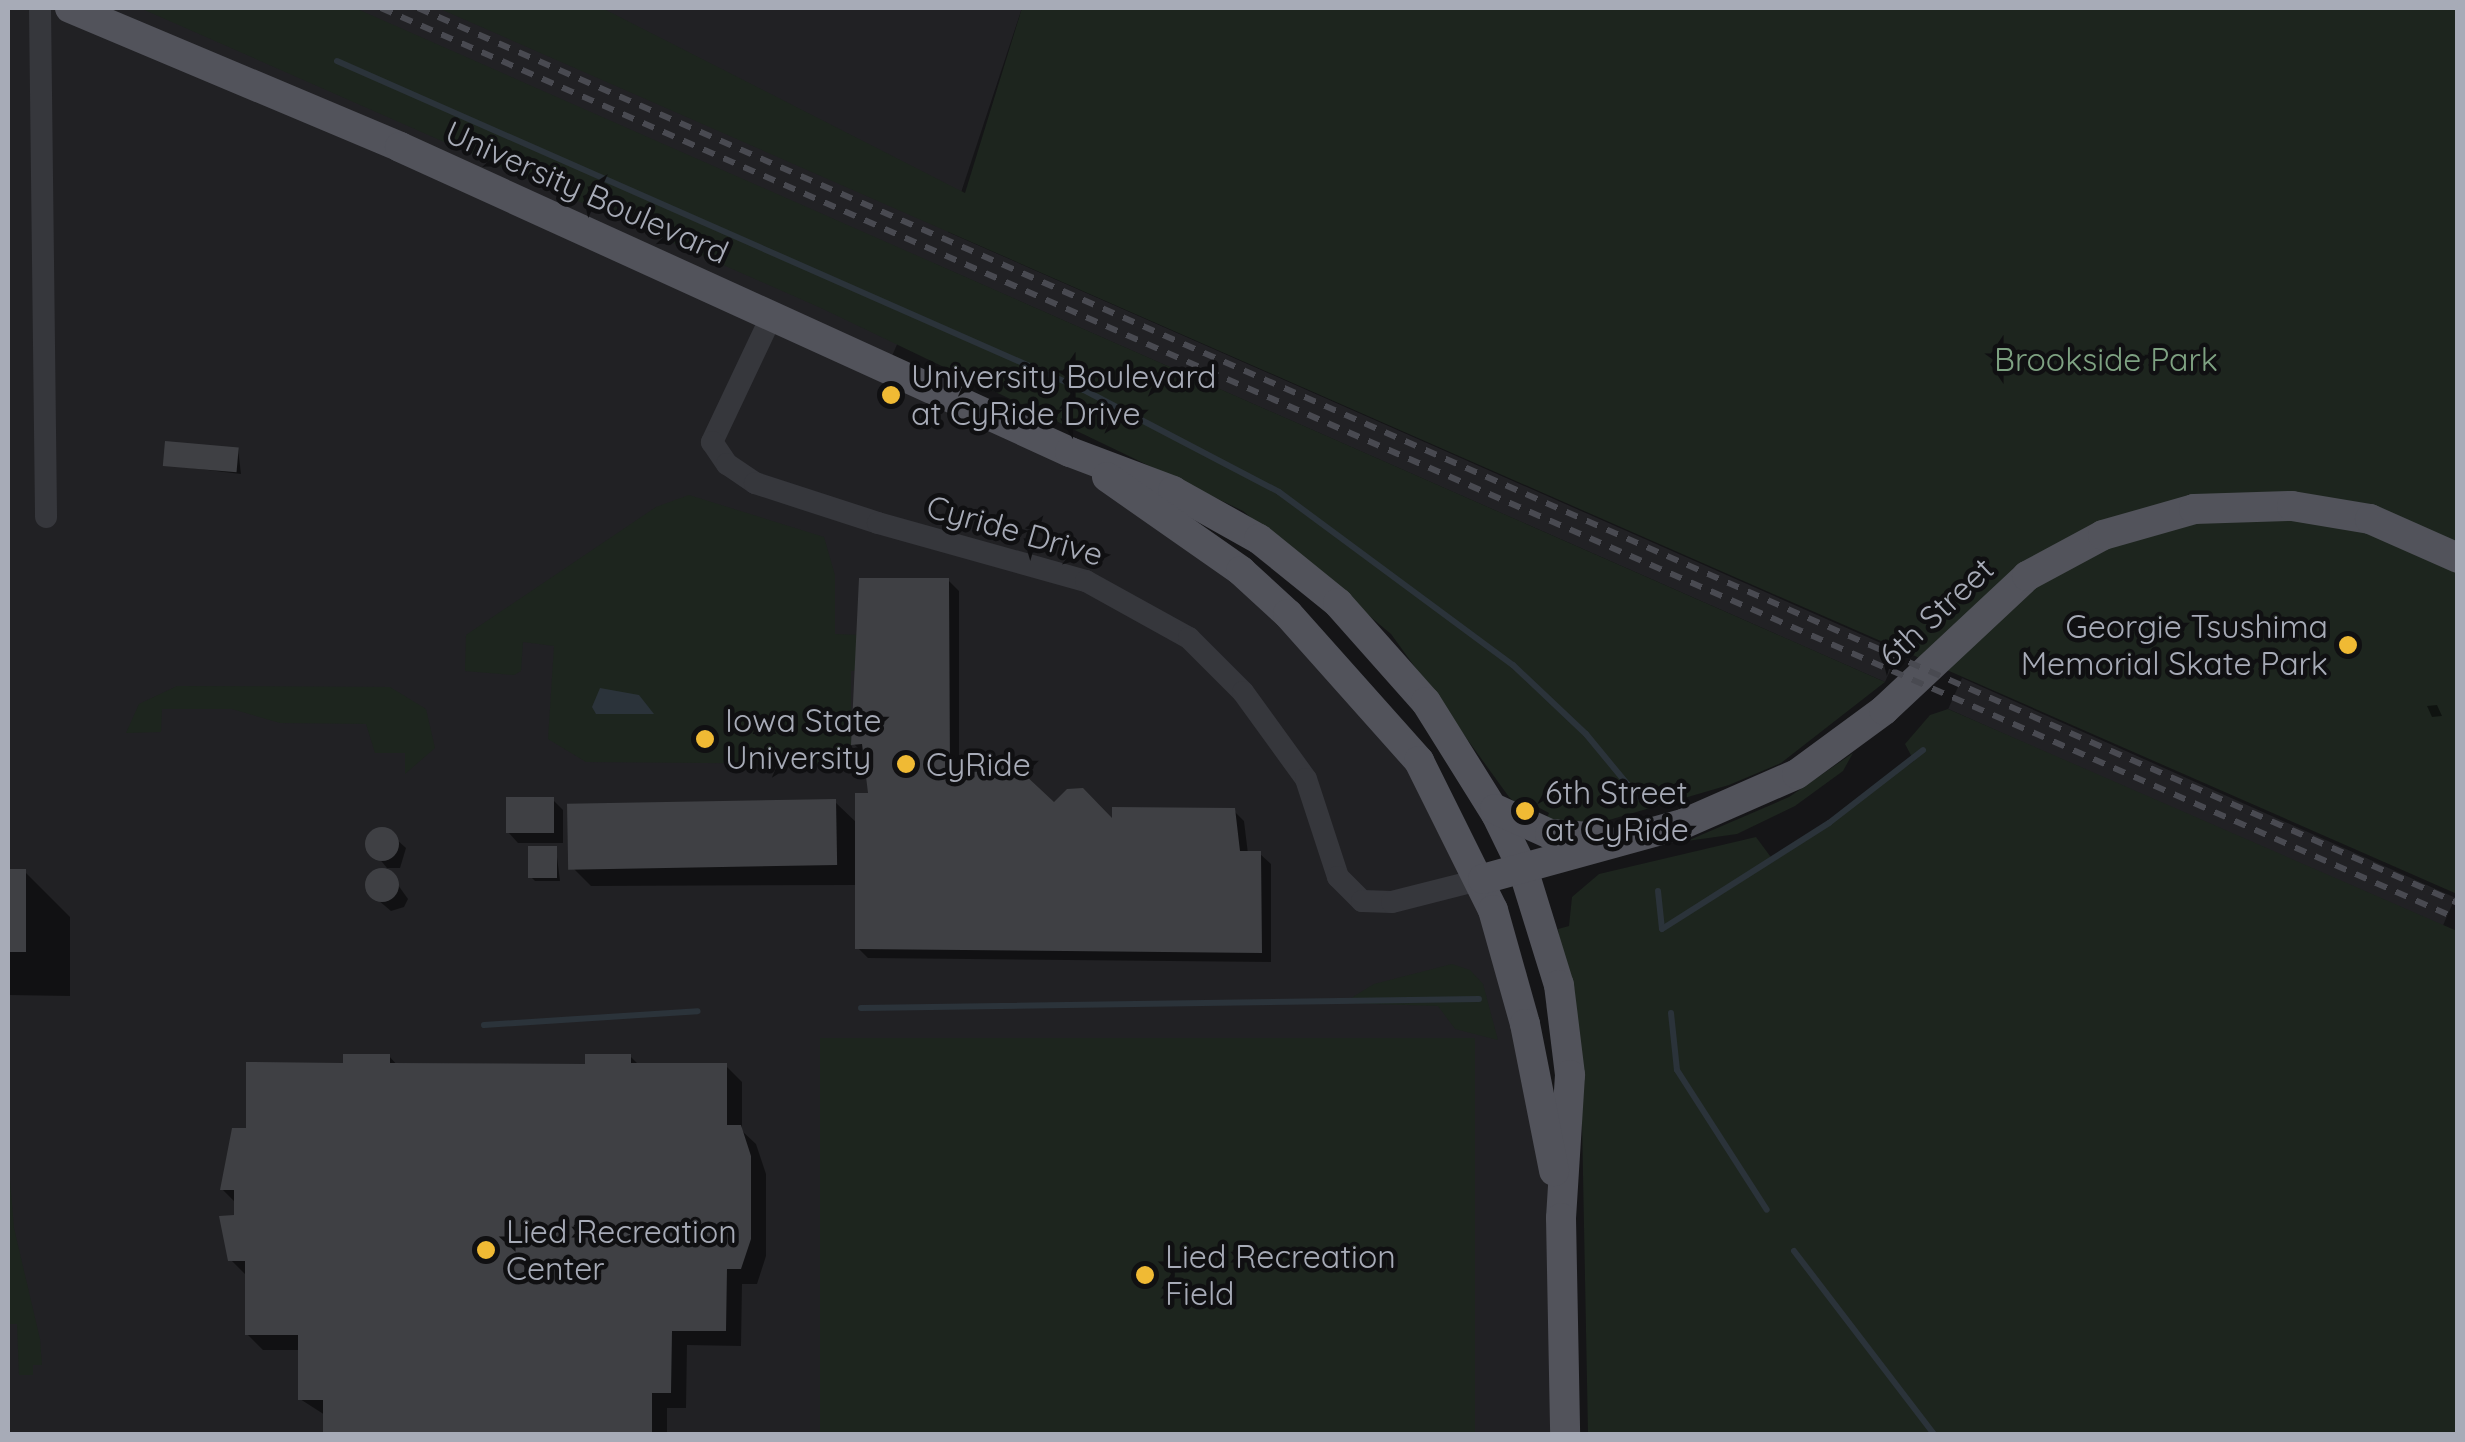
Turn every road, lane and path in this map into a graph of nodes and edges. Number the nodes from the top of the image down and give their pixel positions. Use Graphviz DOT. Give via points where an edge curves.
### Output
graph roads {
  1 [pos="40,8"];
  2 [pos="70,8"];
  3 [pos="773,313"];
  4 [pos="1070,452"];
  5 [pos="46,517"];
  6 [pos="2458,558"];
  7 [pos="1492,807"];
  8 [pos="1636,838"];
  9 [pos="1523,869"];
  10 [pos="1483,879"];
  11 [pos="1561,1218"];
  12 [pos="1564,1434"];
  1 -- 5 [label="street"];
  2 -- 3 [label="main road, University Boulevard"];
  3 -- 4 [label="main road, University Boulevard"];
  3 -- 10 [label="street, Cyride Drive" via="712,442 727,464 755,483 843,512 1086,581 1189,638 1243,692 1306,778 1338,876 1362,901 1392,902"];
  4 -- 7 [label="main road, University Boulevard" via="1219,513 1314,582 1398,666"];
  4 -- 10 [label="main road, University Boulevard" via="1241,571 1348,675 1419,761"];
  6 -- 8 [label="main road, 6th Street" via="2370,519 2292,506 2194,509 2102,536 2027,576 1884,710 1797,774"];
  7 -- 8 [label="main road" via="1550,834"];
  7 -- 9 [label="main road, University Boulevard"];
  8 -- 9 [label="main road, 6th Street"];
  9 -- 10 [label="main road, 6th Street"];
  9 -- 11 [label="main road, University Boulevard" via="1566,1022 1570,1094"];
  10 -- 11 [label="main road, University Boulevard" via="1525,1024"];
  11 -- 12 [label="main road, University Boulevard"];
}
